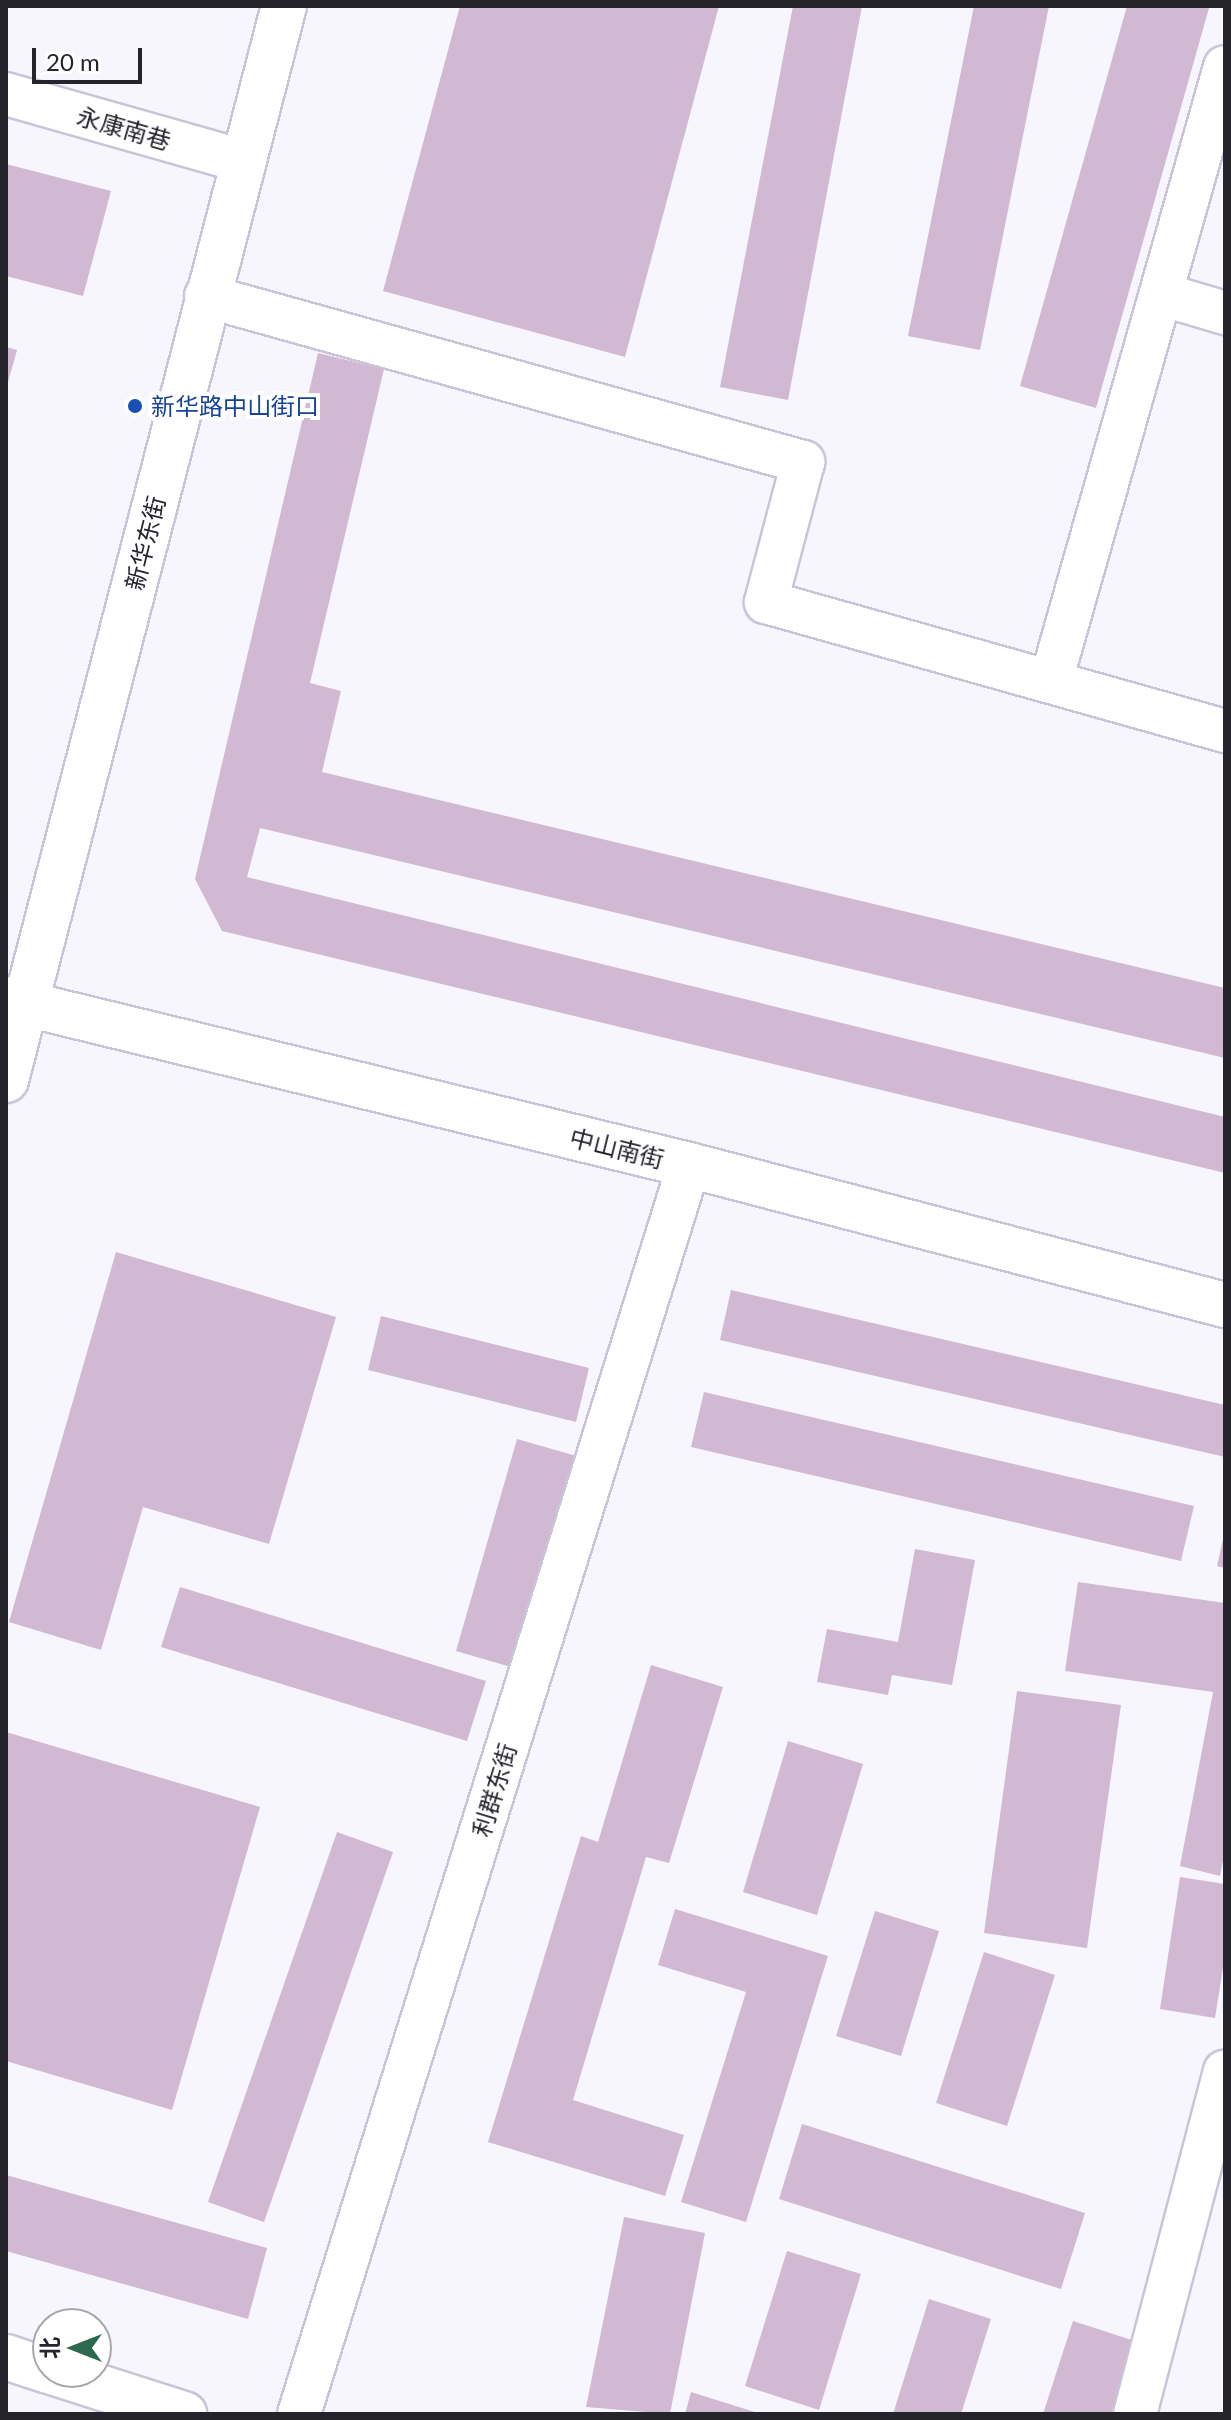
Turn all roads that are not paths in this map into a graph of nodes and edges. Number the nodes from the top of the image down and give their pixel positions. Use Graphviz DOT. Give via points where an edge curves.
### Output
graph roads {
  1 [pos="284,6"];
  2 [pos="1225,67"];
  3 [pos="6,94"];
  4 [pos="242,161"];
  5 [pos="1161,294"];
  6 [pos="206,296"];
  7 [pos="1225,313"];
  8 [pos="1051,681"];
  9 [pos="1225,731"];
  10 [pos="18,1002"];
  11 [pos="6,1080"];
  12 [pos="689,1165"];
  13 [pos="1225,1305"];
  14 [pos="1225,2072"];
  15 [pos="6,2357"];
  16 [pos="32,2365"];
  17 [pos="103,2388"];
  18 [pos="184,2414"];
  19 [pos="299,2414"];
  20 [pos="1135,2414"];
  1 -- 4 [label="street, 新华东街"];
  2 -- 5 [label="street"];
  3 -- 4 [label="street, 永康南巷"];
  4 -- 6 [label="street, 新华东街"];
  5 -- 7 [label="street"];
  5 -- 8 [label="street"];
  6 -- 8 [label="street" via="803,462 766,602"];
  6 -- 10 [label="street, 新华东街"];
  8 -- 9 [label="street"];
  10 -- 11 [label="street, 新华东街"];
  10 -- 12 [label="street, 中山南街"];
  12 -- 13 [label="street, 中山南街"];
  12 -- 19 [label="street, 利群东街"];
  14 -- 20 [label="street"];
  15 -- 16 [label="street"];
  17 -- 18 [label="street"];
}
